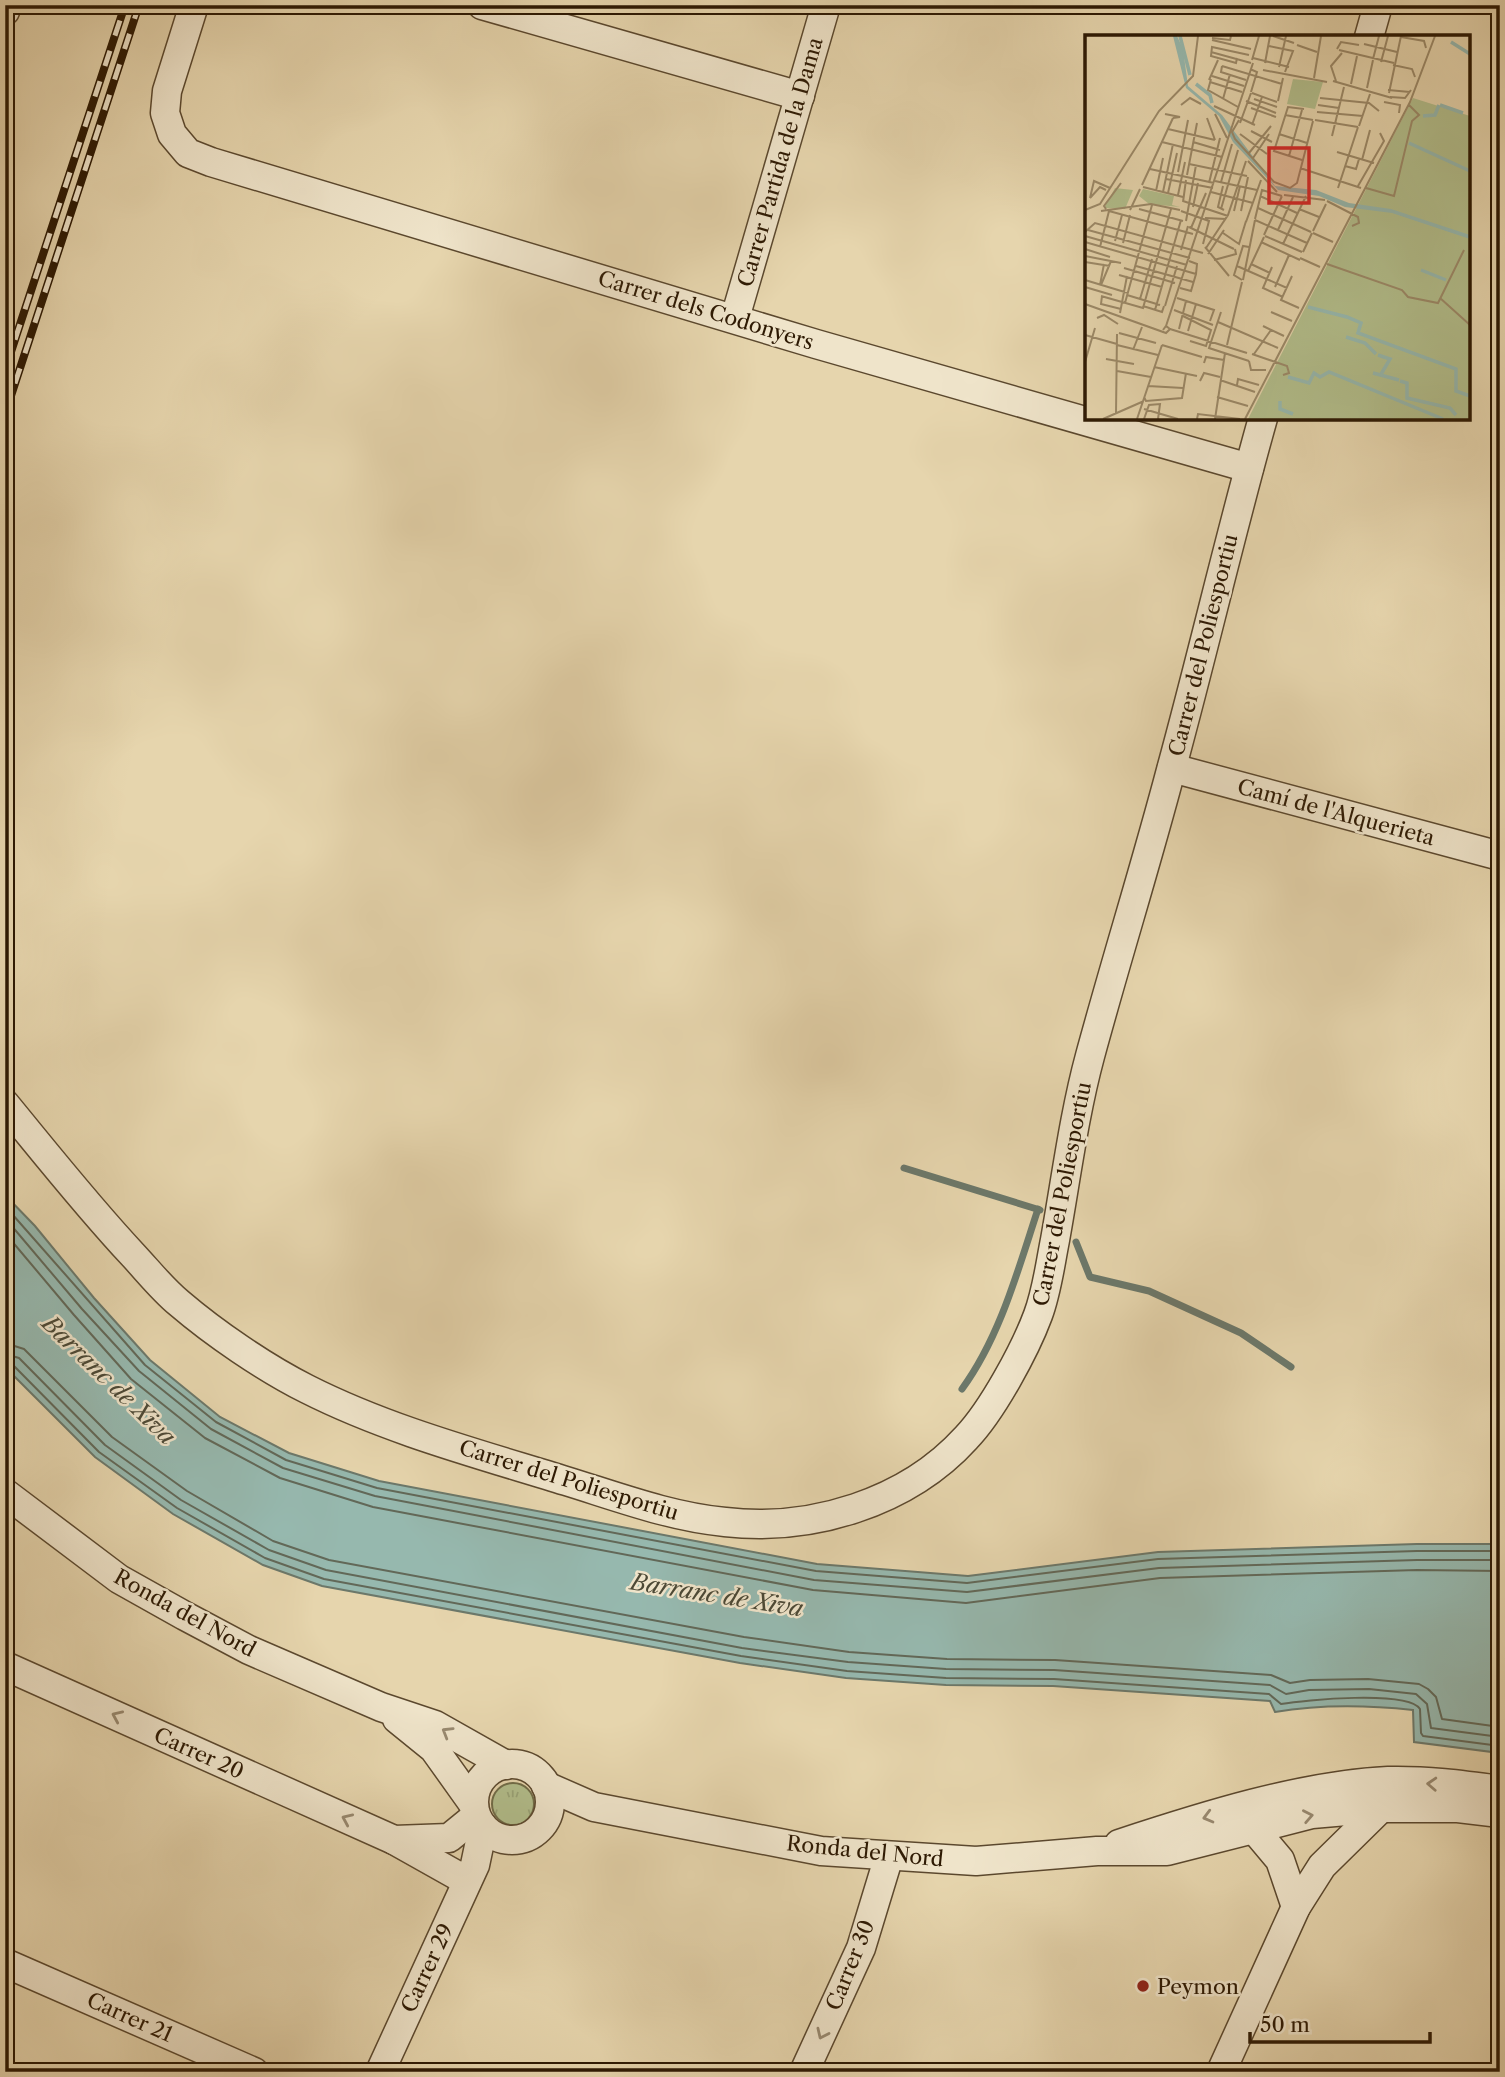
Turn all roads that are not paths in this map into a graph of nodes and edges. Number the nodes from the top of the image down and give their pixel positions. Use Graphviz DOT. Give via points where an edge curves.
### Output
graph roads {
  1 [pos="194,5"];
  2 [pos="482,5"];
  3 [pos="826,5"];
  4 [pos="1378,5"];
  5 [pos="1370,35"];
  6 [pos="800,96"];
  7 [pos="734,318"];
  8 [pos="1263,420"];
  9 [pos="1249,468"];
  10 [pos="1172,768"];
  11 [pos="1500,856"];
  12 [pos="5,1104"];
  13 [pos="5,1493"];
  14 [pos="5,1666"];
  15 [pos="382,1707"];
  16 [pos="506,1765"];
  17 [pos="546,1786"];
  18 [pos="1500,1790"];
  19 [pos="594,1807"];
  20 [pos="1381,1808"];
  21 [pos="1500,1813"];
  22 [pos="478,1816"];
  23 [pos="547,1817"];
  24 [pos="1254,1829"];
  25 [pos="394,1840"];
  26 [pos="513,1840"];
  27 [pos="1097,1852"];
  28 [pos="889,1856"];
  29 [pos="471,1873"];
  30 [pos="1296,1907"];
  31 [pos="5,1963"];
  32 [pos="254,2072"];
  33 [pos="380,2072"];
  34 [pos="804,2072"];
  35 [pos="1221,2072"];
  1 -- 7 [label="street, Carrer dels Codonyers" via="167,91 165,113 173,134 188,153"];
  2 -- 6 [label="street"];
  3 -- 6 [label="street, Carrer Partida de la Dama"];
  4 -- 5 [label="street"];
  6 -- 7 [label="street, Carrer Partida de la Dama"];
  7 -- 9 [label="street, Carrer dels Codonyers"];
  8 -- 9 [label="street, Carrer del Poliesportiu"];
  9 -- 10 [label="street, Carrer del Poliesportiu"];
  10 -- 11 [label="street, Camí de l'Alquerieta"];
  10 -- 12 [label="street, Carrer del Poliesportiu" via="1088,1063 1039,1313 1022,1350 965,1440 931,1469 852,1510 770,1525 681,1515 476,1453 359,1413 303,1387 177,1301 98,1217"];
  13 -- 15 [label="street, Ronda del Nord" via="119,1579 248,1650"];
  25 -- 14 [label="street, Carrer 20, one-way"];
  16 -- 15 [label="street, Ronda del Nord, one-way" via="435,1725"];
  15 -- 22 [label="street, Ronda del Nord" via="434,1749"];
  16 -- 17 [label="street" via="530,1769"];
  16 -- 22 [label="street" via="495,1768 479,1783"];
  17 -- 19 [label="street, Ronda del Nord"];
  17 -- 23 [label="street" via="550,1796"];
  18 -- 27 [label="street, Ronda del Nord, one-way" via="1389,1781 1306,1791"];
  19 -- 23 [label="street, Ronda del Nord"];
  19 -- 28 [label="street, Ronda del Nord" via="821,1851"];
  20 -- 21 [label="street, Ronda del Nord"];
  24 -- 20 [label="street, Ronda del Nord, one-way" via="1312,1814"];
  20 -- 30 [label="street" via="1322,1866"];
  22 -- 25 [label="street, Carrer 20" via="449,1838"];
  22 -- 26 [label="street" via="502,1839"];
  22 -- 29 [label="street, Carrer 29"];
  23 -- 26 [label="street" via="533,1834"];
  24 -- 27 [label="street, Ronda del Nord" via="1167,1851"];
  24 -- 30 [label="street" via="1280,1860"];
  25 -- 29 [label="street, Carrer 20"];
  26 -- 29 [label="street"];
  27 -- 28 [label="street, Ronda del Nord" via="976,1861"];
  28 -- 34 [label="street, Carrer 30, one-way" via="861,1948"];
  29 -- 33 [label="street, Carrer 29"];
  30 -- 35 [label="street"];
  31 -- 32 [label="street, Carrer 21"];
}
